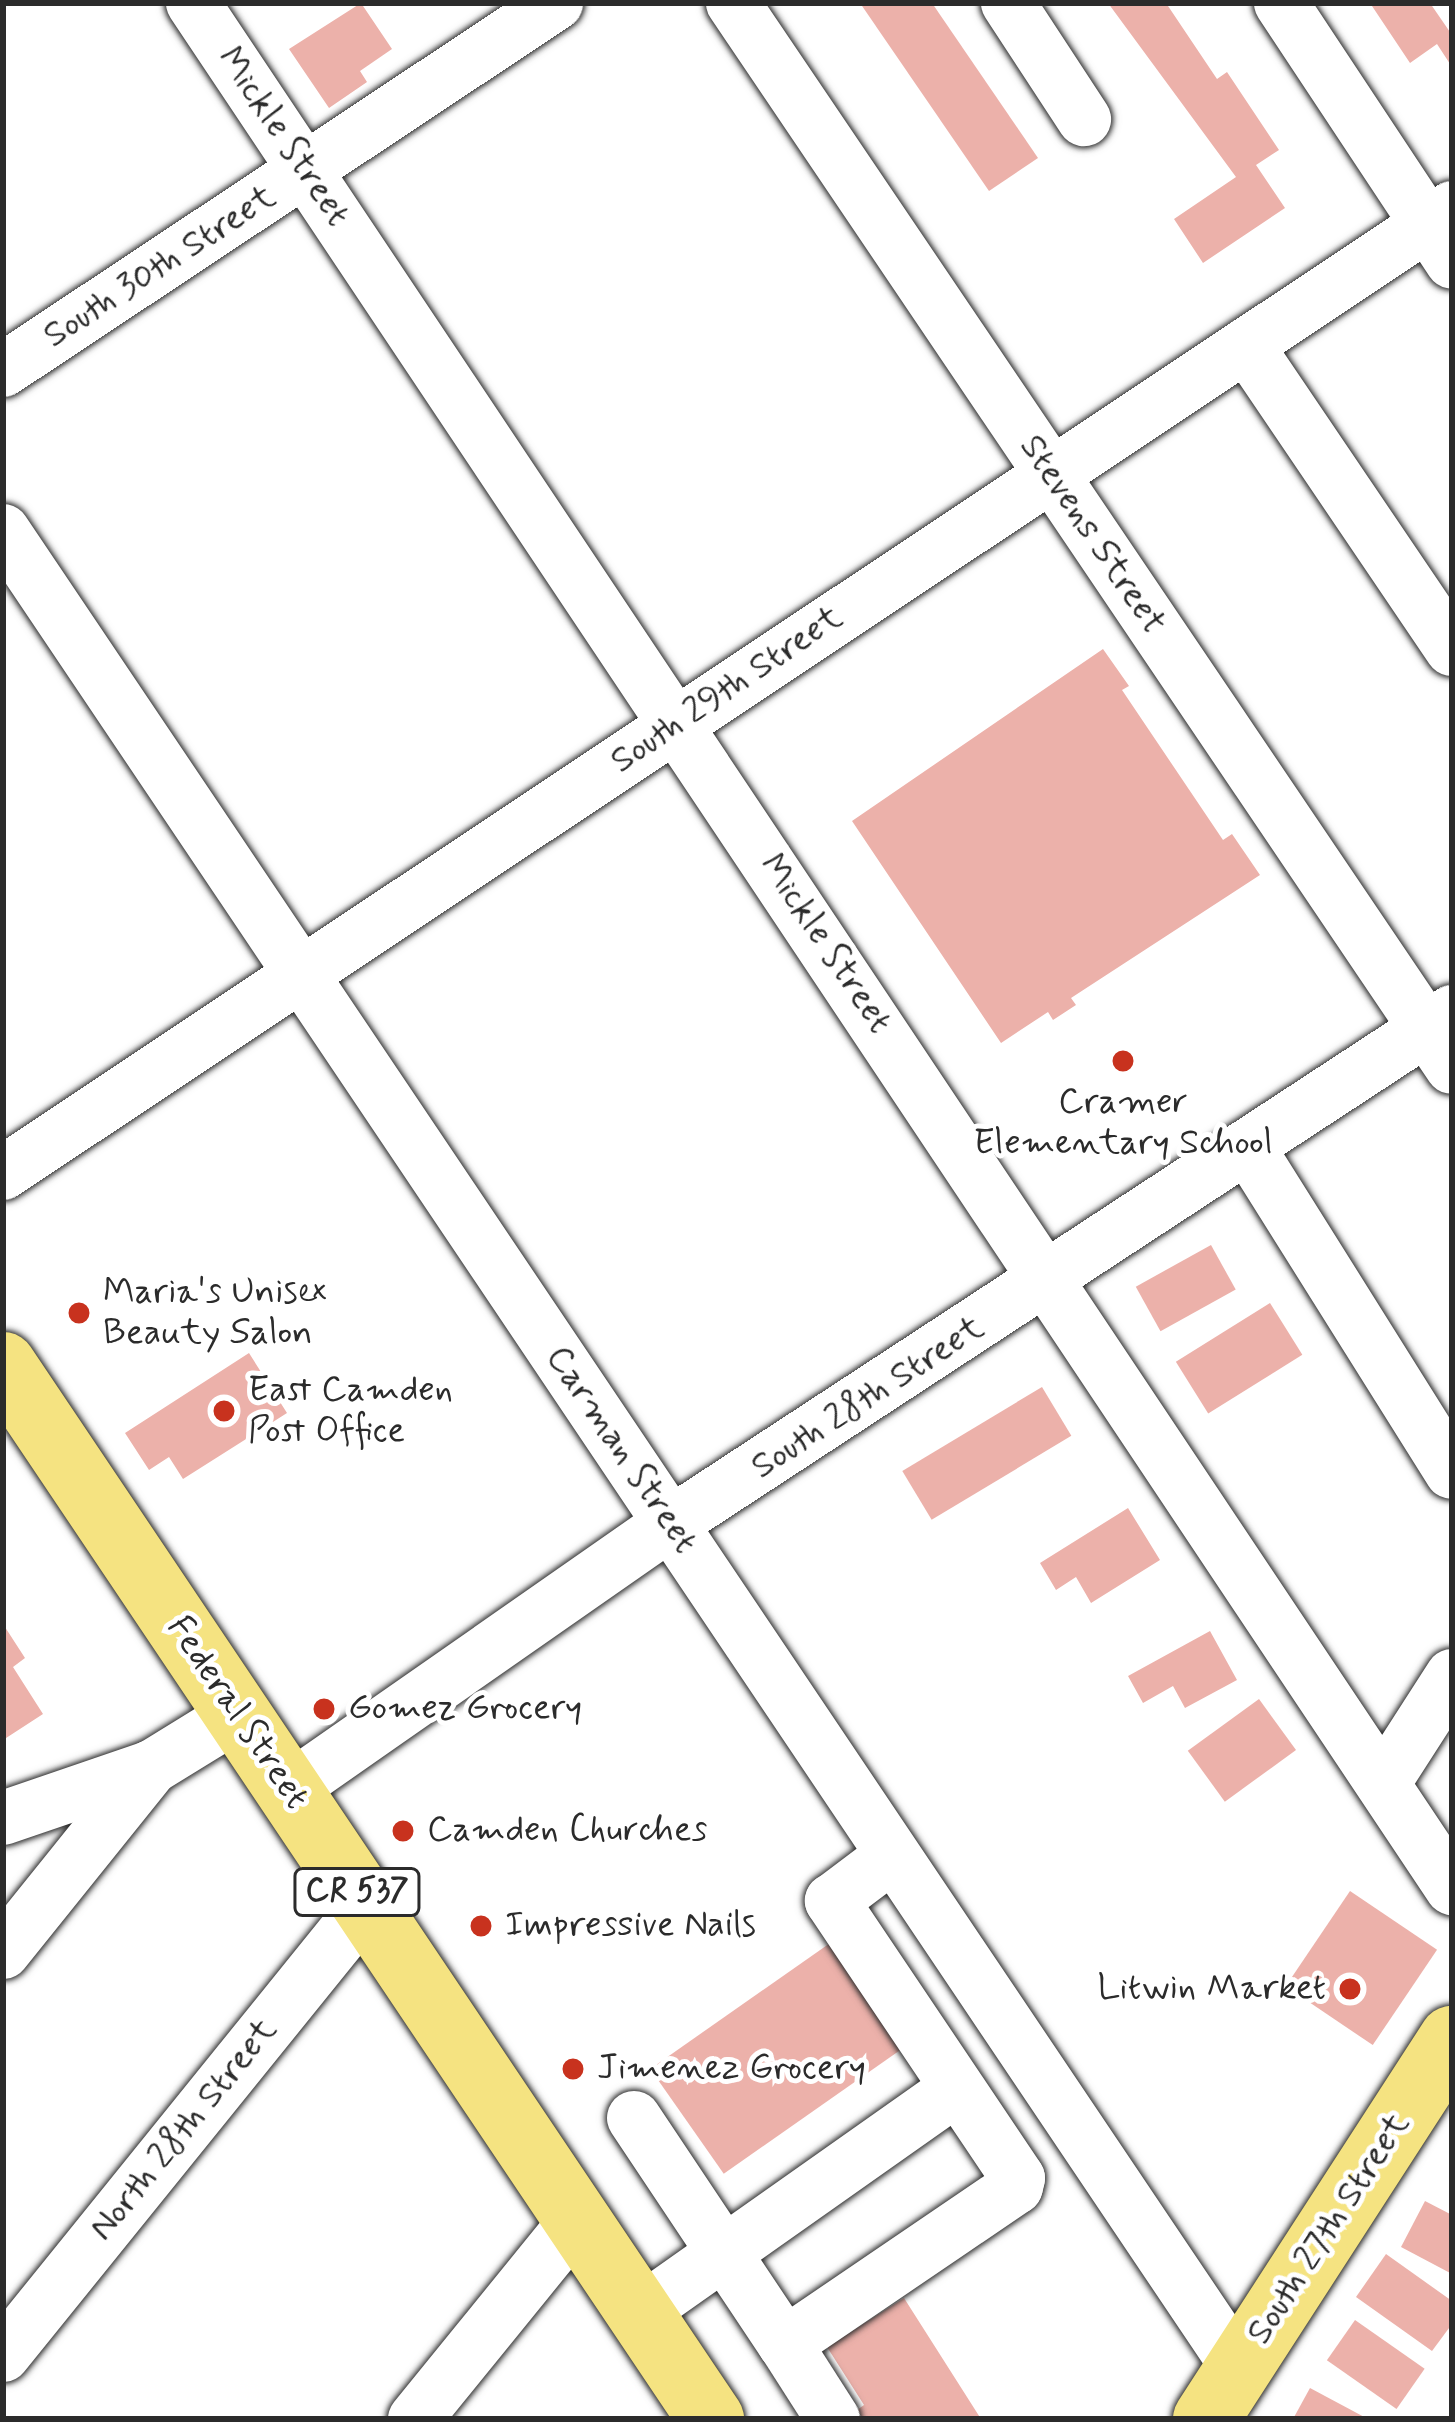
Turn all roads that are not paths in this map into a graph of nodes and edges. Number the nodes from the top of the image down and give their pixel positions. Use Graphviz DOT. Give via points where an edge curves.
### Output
graph roads {
  1 [pos="193,3"];
  2 [pos="556,3"];
  3 [pos="733,3"];
  4 [pos="1008,3"];
  5 [pos="1281,3"];
  6 [pos="491,20"];
  7 [pos="1084,119"];
  8 [pos="306,170"];
  9 [pos="1444,231"];
  10 [pos="1246,345"];
  11 [pos="3,370"];
  12 [pos="1051,475"];
  13 [pos="3,531"];
  14 [pos="1452,650"];
  15 [pos="678,723"];
  16 [pos="301,971"];
  17 [pos="1444,1036"];
  18 [pos="1249,1150"];
  19 [pos="3,1173"];
  20 [pos="1049,1282"];
  21 [pos="3,1365"];
  22 [pos="1452,1472"];
  23 [pos="670,1524"];
  24 [pos="1452,1676"];
  25 [pos="238,1714"];
  26 [pos="152,1767"];
  27 [pos="1384,1782"];
  28 [pos="288,1790"];
  29 [pos="3,1818"];
  30 [pos="893,1855"];
  31 [pos="1452,1888"];
  32 [pos="366,1906"];
  33 [pos="3,1952"];
  34 [pos="1452,2039"];
  35 [pos="956,2090"];
  36 [pos="1053,2092"];
  37 [pos="634,2118"];
  38 [pos="987,2137"];
  39 [pos="578,2220"];
  40 [pos="724,2252"];
  41 [pos="640,2312"];
  42 [pos="785,2344"];
  43 [pos="3,2354"];
  44 [pos="1222,2394"];
  45 [pos="415,2419"];
  46 [pos="711,2419"];
  47 [pos="833,2419"];
  1 -- 8 [label="street, Mickle Street"];
  2 -- 6 [label="street, South 30th Street"];
  3 -- 12 [label="street, Stevens Street"];
  4 -- 7 [label="street"];
  5 -- 9 [label="street"];
  6 -- 8 [label="street, South 30th Street"];
  8 -- 11 [label="street, South 30th Street"];
  8 -- 15 [label="street, Mickle Street"];
  9 -- 10 [label="street, South 29th Street"];
  10 -- 12 [label="street, South 29th Street"];
  10 -- 14 [label="street"];
  12 -- 15 [label="street, South 29th Street"];
  12 -- 17 [label="street, Stevens Street"];
  13 -- 16 [label="street, Carman Street"];
  15 -- 16 [label="street, South 29th Street"];
  15 -- 20 [label="street, Mickle Street"];
  16 -- 19 [label="street, South 29th Street"];
  16 -- 23 [label="street, Carman Street"];
  17 -- 18 [label="street, South 28th Street"];
  18 -- 20 [label="street, South 28th Street"];
  18 -- 22 [label="street"];
  20 -- 23 [label="street, South 28th Street"];
  20 -- 27 [label="street, Mickle Street"];
  21 -- 25 [label="main road, Federal Street / CR 537"];
  23 -- 28 [label="street, South 28th Street"];
  23 -- 30 [label="street, Carman Street"];
  24 -- 27 [label="street"];
  25 -- 26 [label="street"];
  25 -- 28 [label="main road, Federal Street / CR 537"];
  26 -- 29 [label="street"];
  26 -- 33 [label="street"];
  27 -- 31 [label="street, Mickle Street"];
  28 -- 32 [label="main road, Federal Street / CR 537"];
  30 -- 35 [label="street" via="832,1901"];
  30 -- 36 [label="street, Carman Street"];
  32 -- 39 [label="main road, Federal Street / CR 537"];
  32 -- 43 [label="street, North 28th Street"];
  34 -- 44 [label="main road, South 27th Street"];
  35 -- 38 [label="street"];
  35 -- 40 [label="street"];
  36 -- 38 [label="street"];
  36 -- 44 [label="street, Carman Street"];
  37 -- 40 [label="street"];
  38 -- 42 [label="street" via="1016,2187"];
  39 -- 41 [label="main road, Federal Street / CR 537"];
  39 -- 45 [label="street"];
  40 -- 41 [label="street"];
  40 -- 42 [label="street"];
  41 -- 46 [label="main road, Federal Street / CR 537"];
  42 -- 47 [label="street"];
}
